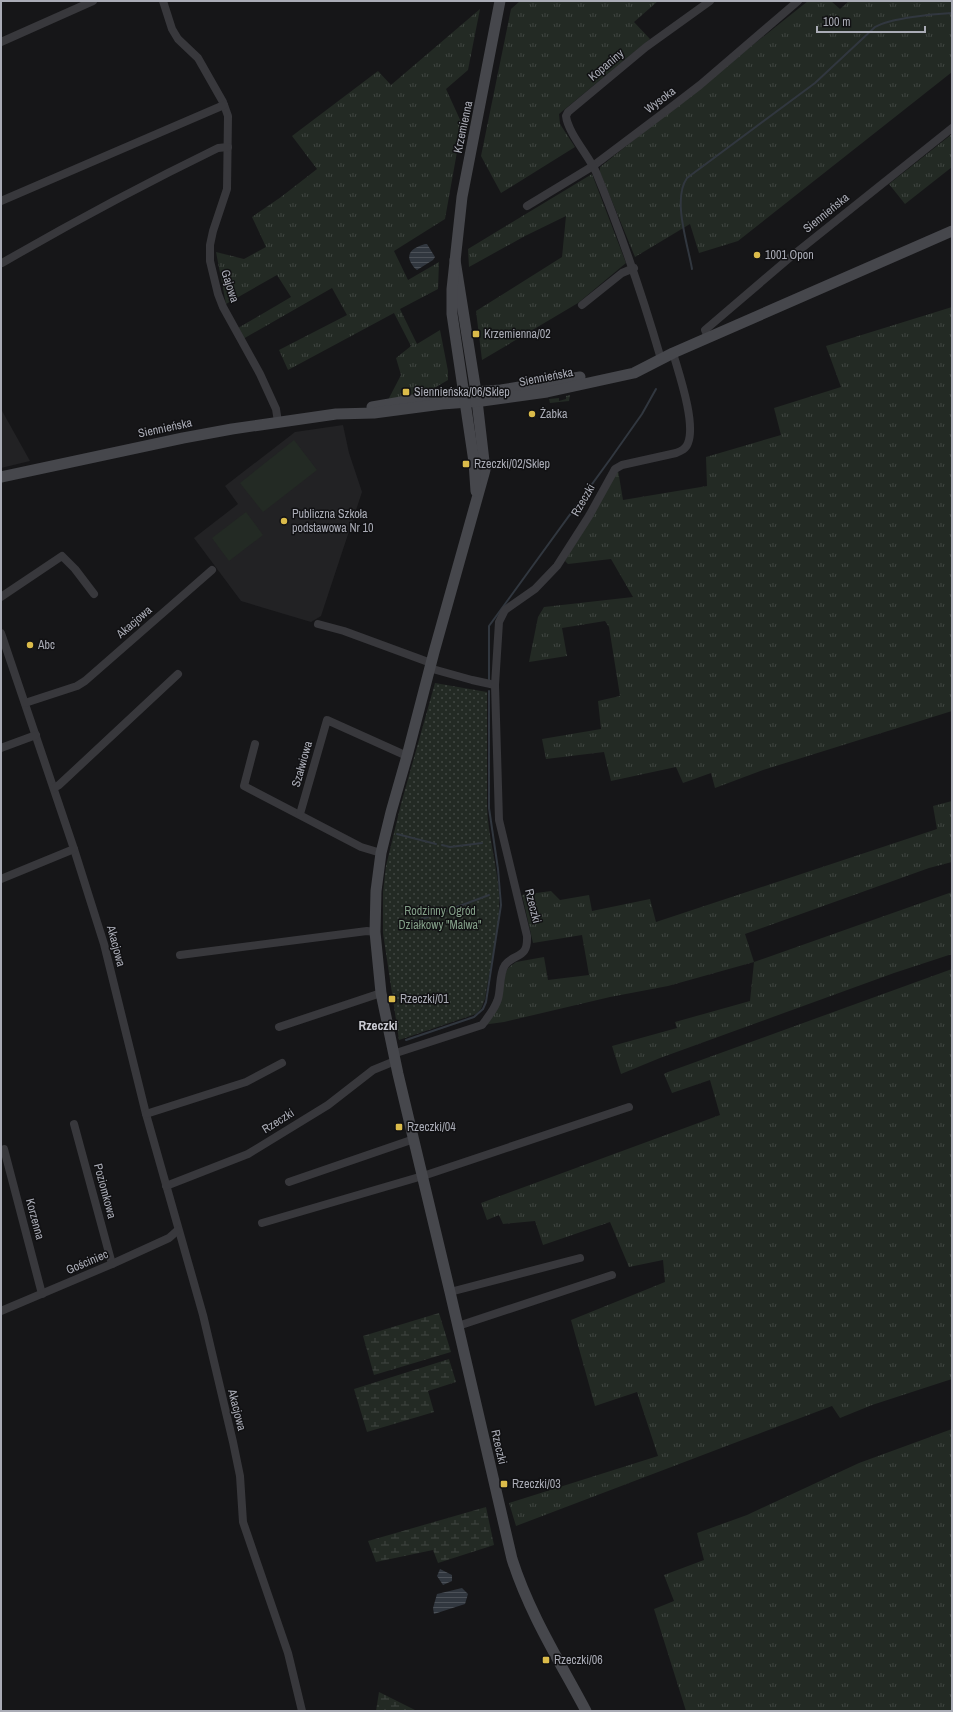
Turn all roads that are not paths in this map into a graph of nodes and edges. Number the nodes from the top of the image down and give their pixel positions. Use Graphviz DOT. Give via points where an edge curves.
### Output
graph roads {
  1 [pos="93,1"];
  2 [pos="163,1"];
  3 [pos="500,1"];
  4 [pos="710,1"];
  5 [pos="798,1"];
  6 [pos="1,42"];
  7 [pos="224,105"];
  8 [pos="952,128"];
  9 [pos="228,147"];
  10 [pos="594,166"];
  11 [pos="1,200"];
  12 [pos="528,206"];
  13 [pos="952,232"];
  14 [pos="455,260"];
  15 [pos="2,263"];
  16 [pos="634,268"];
  17 [pos="582,305"];
  18 [pos="708,338"];
  19 [pos="673,353"];
  20 [pos="660,359"];
  21 [pos="477,397"];
  22 [pos="464,398"];
  23 [pos="278,422"];
  24 [pos="1,477"];
  25 [pos="476,499"];
  26 [pos="212,570"];
  27 [pos="94,594"];
  28 [pos="1,597"];
  29 [pos="318,624"];
  30 [pos="1,633"];
  31 [pos="5,657"];
  32 [pos="430,666"];
  33 [pos="178,674"];
  34 [pos="495,685"];
  35 [pos="25,703"];
  36 [pos="36,735"];
  37 [pos="255,744"];
  38 [pos="1,748"];
  39 [pos="407,756"];
  40 [pos="54,788"];
  41 [pos="300,814"];
  42 [pos="74,849"];
  43 [pos="381,853"];
  44 [pos="1,879"];
  45 [pos="375,932"];
  46 [pos="180,955"];
  47 [pos="381,993"];
  48 [pos="279,1027"];
  49 [pos="394,1058"];
  50 [pos="282,1063"];
  51 [pos="629,1107"];
  52 [pos="146,1114"];
  53 [pos="74,1124"];
  54 [pos="414,1139"];
  55 [pos="4,1150"];
  56 [pos="422,1175"];
  57 [pos="289,1182"];
  58 [pos="166,1186"];
  59 [pos="262,1223"];
  60 [pos="178,1230"];
  61 [pos="580,1258"];
  62 [pos="112,1264"];
  63 [pos="612,1275"];
  64 [pos="450,1292"];
  65 [pos="42,1294"];
  66 [pos="1,1311"];
  67 [pos="458,1326"];
  68 [pos="302,1711"];
  69 [pos="586,1711"];
  1 -- 6 [label="street"];
  2 -- 7 [label="street, Gajowa" via="172,29 178,39 198,58"];
  3 -- 14 [label="main road, Krzemienna" via="462,197"];
  4 -- 10 [label="street, Kopaniny" via="646,47 568,112 566,116 569,125"];
  5 -- 10 [label="street, Wysoka" via="700,85"];
  7 -- 9 [label="street, Gajowa" via="228,116"];
  7 -- 11 [label="street"];
  8 -- 18 [label="street, Siennieńska" via="787,260 705,330"];
  9 -- 15 [label="street" via="218,148 160,176"];
  9 -- 23 [label="street, Gajowa" via="227,188 213,231 210,261 223,307 260,374 276,409"];
  10 -- 12 [label="street, Wysoka"];
  10 -- 16 [label="street"];
  13 -- 18 [label="main road, Siennieńska"];
  14 -- 21 [label="main road, Krzemienna"];
  14 -- 22 [label="main road, Krzemienna" via="452,314"];
  16 -- 17 [label="street" via="622,273"];
  16 -- 20 [label="street"];
  18 -- 19 [label="main road, Siennieńska"];
  19 -- 20 [label="main road, Siennieńska"];
  19 -- 34 [label="street, Rzeczki" via="690,419 688,444 676,453 622,465 615,469 557,566 535,589 505,610 499,622"];
  20 -- 21 [label="main road, Siennieńska" via="634,373 547,392"];
  21 -- 22 [label="main road, Siennieńska"];
  21 -- 25 [label="main road, Rzeczki" via="485,470"];
  22 -- 23 [label="main road, Siennieńska" via="374,413 336,414"];
  22 -- 25 [label="main road, Rzeczki" via="474,462"];
  23 -- 24 [label="main road, Siennieńska" via="183,438"];
  25 -- 32 [label="main road, Rzeczki"];
  26 -- 35 [label="street, Akacjowa" via="85,681"];
  27 -- 28 [label="street" via="62,556"];
  29 -- 32 [label="street" via="344,631"];
  30 -- 31 [label="street, Akacjowa"];
  31 -- 35 [label="street, Akacjowa"];
  32 -- 34 [label="street"];
  32 -- 39 [label="main road, Rzeczki"];
  33 -- 40 [label="street"];
  34 -- 49 [label="street, Rzeczki" via="499,820 528,945 523,954 504,966 498,998 492,1013 482,1024"];
  35 -- 36 [label="street, Akacjowa"];
  36 -- 38 [label="street"];
  36 -- 40 [label="street, Akacjowa"];
  37 -- 41 [label="street" via="244,786"];
  39 -- 41 [label="street, Szałwiowa" via="327,720"];
  39 -- 43 [label="main road, Rzeczki"];
  40 -- 42 [label="street, Akacjowa"];
  41 -- 43 [label="street" via="361,847"];
  42 -- 44 [label="street"];
  42 -- 52 [label="street, Akacjowa" via="104,944"];
  43 -- 45 [label="main road, Rzeczki" via="376,891"];
  45 -- 46 [label="street"];
  45 -- 47 [label="main road, Rzeczki"];
  47 -- 48 [label="street"];
  47 -- 49 [label="main road, Rzeczki"];
  49 -- 54 [label="main road, Rzeczki"];
  49 -- 58 [label="street, Rzeczki" via="373,1070 328,1105 248,1154"];
  50 -- 52 [label="street" via="246,1082"];
  51 -- 56 [label="street"];
  52 -- 58 [label="street, Akacjowa"];
  53 -- 62 [label="street, Poziomkowa"];
  54 -- 56 [label="main road, Rzeczki"];
  54 -- 57 [label="street"];
  55 -- 65 [label="street, Korzenna"];
  56 -- 59 [label="street"];
  56 -- 64 [label="main road, Rzeczki"];
  58 -- 60 [label="street, Akacjowa"];
  60 -- 62 [label="street, Gościniec" via="169,1238"];
  60 -- 68 [label="street, Akacjowa" via="203,1315 233,1442 240,1476 243,1522 288,1653"];
  61 -- 64 [label="street"];
  62 -- 65 [label="street, Gościniec"];
  63 -- 67 [label="street"];
  64 -- 67 [label="main road, Rzeczki"];
  65 -- 66 [label="street, Gościniec"];
  67 -- 69 [label="main road, Rzeczki" via="518,1580"];
}
